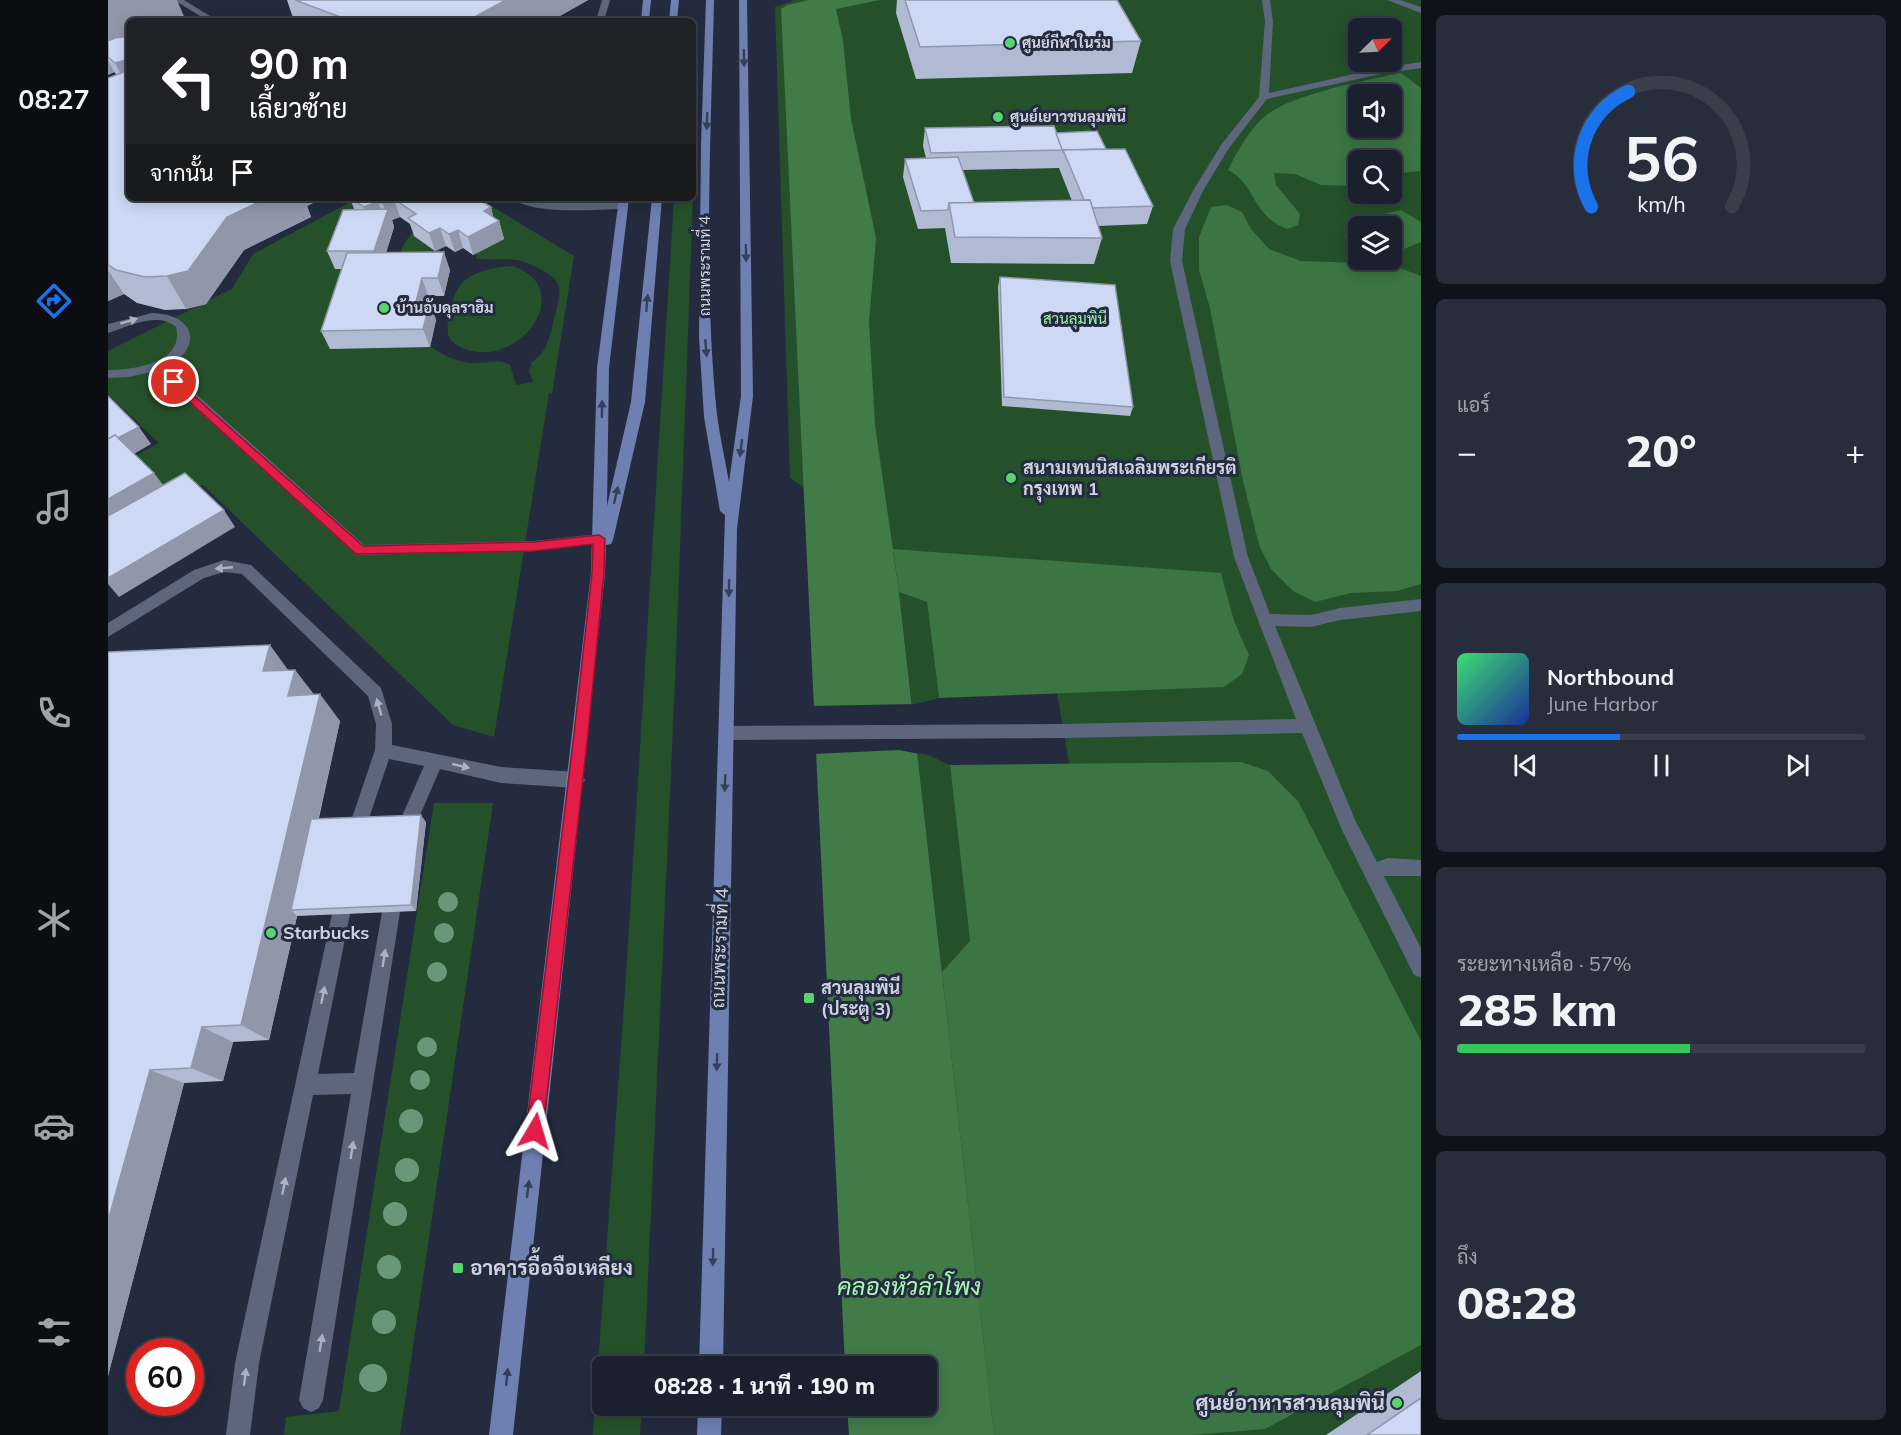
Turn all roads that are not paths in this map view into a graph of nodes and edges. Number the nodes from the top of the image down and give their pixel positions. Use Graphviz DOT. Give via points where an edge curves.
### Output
graph roads {
  1 [pos="178,0"];
  2 [pos="606,0"];
  3 [pos="647,0"];
  4 [pos="675,0"];
  5 [pos="710,0"];
  6 [pos="743,0"];
  7 [pos="1266,0"];
  8 [pos="1391,0"];
  9 [pos="1421,10"];
  10 [pos="209,18"];
  11 [pos="601,18"];
  12 [pos="645,18"];
  13 [pos="673,18"];
  14 [pos="1421,65"];
  15 [pos="1264,97"];
  16 [pos="534,201"];
  17 [pos="657,201"];
  18 [pos="624,202"];
  19 [pos="108,329"];
  20 [pos="157,366"];
  21 [pos="108,374"];
  22 [pos="730,530"];
  23 [pos="599,539"];
  24 [pos="598,573"];
  25 [pos="1421,605"];
  26 [pos="1264,620"];
  27 [pos="108,631"];
  28 [pos="1307,726"];
  29 [pos="727,733"];
  30 [pos="383,750"];
  31 [pos="435,761"];
  32 [pos="576,780"];
  33 [pos="408,823"];
  34 [pos="359,824"];
  35 [pos="1421,868"];
  36 [pos="1372,872"];
  37 [pos="392,912"];
  38 [pos="341,914"];
  39 [pos="1421,968"];
  40 [pos="363,1083"];
  41 [pos="304,1085"];
  42 [pos="711,1356"];
  43 [pos="311,1400"];
  44 [pos="710,1416"];
  45 [pos="238,1435"];
  46 [pos="501,1435"];
  47 [pos="709,1435"];
  1 -- 10 [label="street"];
  2 -- 11 [label="street"];
  3 -- 12 [label="main road"];
  4 -- 13 [label="main road"];
  5 -- 22 [label="main road, ถนนพระรามที่ 4, one-way" via="705,337 711,417"];
  6 -- 22 [label="main road, ถนนพระรามที่ 4, one-way" via="747,396"];
  7 -- 15 [label="street" via="1269,21"];
  8 -- 9 [label="street"];
  14 -- 15 [label="street"];
  15 -- 26 [label="street" via="1225,147 1199,189 1179,229 1176,261 1241,557"];
  16 -- 18 [label="street" via="554,205"];
  24 -- 17 [label="main road, one-way" via="638,402"];
  23 -- 18 [label="main road, one-way" via="603,368"];
  19 -- 20 [label="street, one-way" via="151,316 176,322 183,329 180,348"];
  20 -- 21 [label="street" via="125,375"];
  20 -- 23 [label="street" via="360,551 534,546"];
  22 -- 29 [label="main road, ถนนพระรามที่ 4, one-way"];
  23 -- 24 [label="main road"];
  24 -- 32 [label="main road"];
  25 -- 26 [label="street" via="1311,621"];
  26 -- 28 [label="street"];
  30 -- 27 [label="street, one-way" via="384,724 375,693 246,569 224,566 199,574"];
  28 -- 29 [label="street"];
  28 -- 36 [label="street"];
  29 -- 42 [label="main road, ถนนพระรามที่ 4, one-way"];
  30 -- 31 [label="street"];
  30 -- 34 [label="street"];
  31 -- 32 [label="street, one-way" via="501,775"];
  31 -- 33 [label="street"];
  46 -- 32 [label="main road, one-way"];
  35 -- 36 [label="street" via="1388,866"];
  36 -- 39 [label="street"];
  40 -- 37 [label="street, one-way"];
  41 -- 38 [label="street, one-way"];
  40 -- 41 [label="street"];
  43 -- 40 [label="street, one-way"];
  45 -- 41 [label="street, one-way" via="247,1363"];
  44 -- 47 [label="main road"];
}
